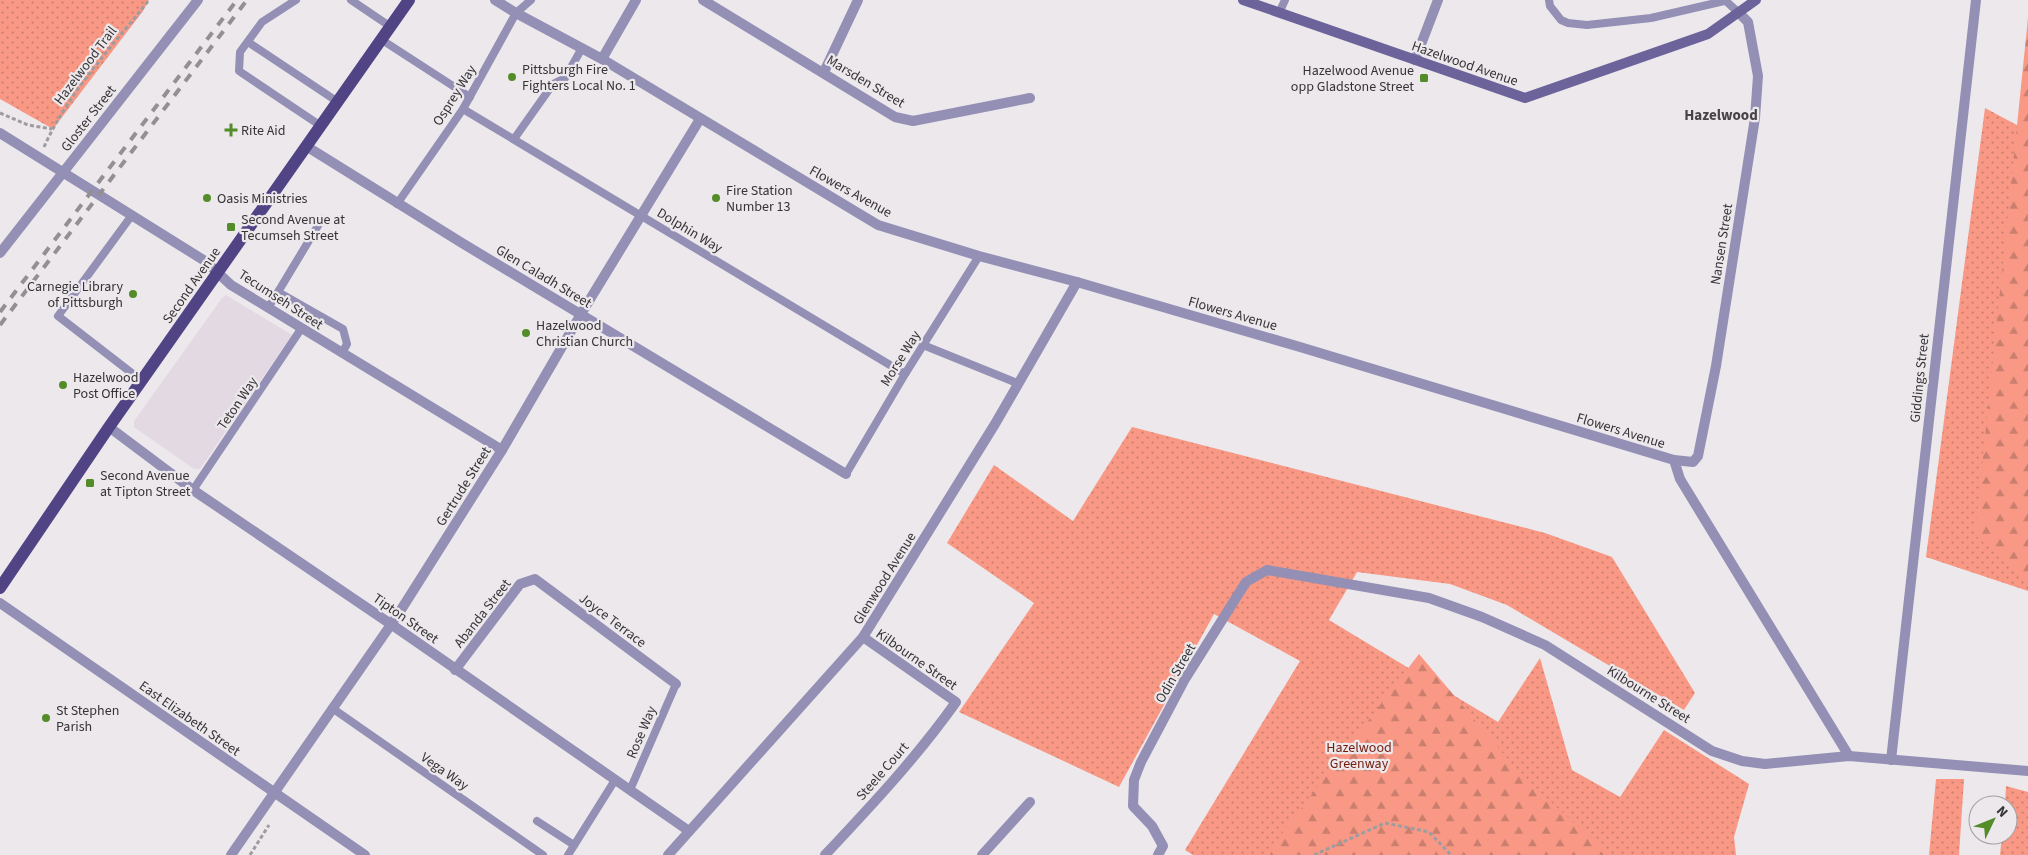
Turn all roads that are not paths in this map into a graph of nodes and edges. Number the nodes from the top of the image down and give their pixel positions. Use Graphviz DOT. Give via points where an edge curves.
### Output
graph roads {
  1 [pos="198,0"];
  2 [pos="296,0"];
  3 [pos="351,0"];
  4 [pos="409,0"];
  5 [pos="495,0"];
  6 [pos="531,0"];
  7 [pos="636,0"];
  8 [pos="703,0"];
  9 [pos="858,0"];
  10 [pos="1243,0"];
  11 [pos="1285,0"];
  12 [pos="1438,0"];
  13 [pos="1549,0"];
  14 [pos="1756,0"];
  15 [pos="1976,0"];
  16 [pos="1279,13"];
  17 [pos="1739,13"];
  18 [pos="516,14"];
  19 [pos="391,27"];
  20 [pos="382,40"];
  21 [pos="248,42"];
  22 [pos="582,48"];
  23 [pos="602,59"];
  24 [pos="1415,60"];
  25 [pos="824,72"];
  26 [pos="470,97"];
  27 [pos="1030,98"];
  28 [pos="338,102"];
  29 [pos="462,109"];
  30 [pos="700,119"];
  31 [pos="321,126"];
  32 [pos="0,133"];
  33 [pos="514,139"];
  34 [pos="306,146"];
  35 [pos="63,173"];
  36 [pos="397,204"];
  37 [pos="641,215"];
  38 [pos="132,216"];
  39 [pos="322,219"];
  40 [pos="0,253"];
  41 [pos="979,256"];
  42 [pos="218,271"];
  43 [pos="1077,282"];
  44 [pos="278,292"];
  45 [pos="268,308"];
  46 [pos="581,314"];
  47 [pos="302,329"];
  48 [pos="923,345"];
  49 [pos="342,353"];
  50 [pos="904,374"];
  51 [pos="142,381"];
  52 [pos="1017,383"];
  53 [pos="109,428"];
  54 [pos="502,450"];
  55 [pos="1674,460"];
  56 [pos="846,474"];
  57 [pos="193,490"];
  58 [pos="1268,570"];
  59 [pos="534,579"];
  60 [pos="0,588"];
  61 [pos="0,603"];
  62 [pos="392,624"];
  63 [pos="863,638"];
  64 [pos="455,670"];
  65 [pos="676,684"];
  66 [pos="956,702"];
  67 [pos="332,708"];
  68 [pos="1849,756"];
  69 [pos="1891,760"];
  70 [pos="2028,771"];
  71 [pos="615,780"];
  72 [pos="630,790"];
  73 [pos="274,792"];
  74 [pos="1030,802"];
  75 [pos="537,821"];
  76 [pos="689,830"];
  77 [pos="574,845"];
  78 [pos="1160,850"];
  79 [pos="231,855"];
  80 [pos="365,855"];
  81 [pos="543,855"];
  82 [pos="568,855"];
  83 [pos="668,855"];
  84 [pos="826,855"];
  85 [pos="982,855"];
  1 -- 35 [label="street, Gloster Street"];
  2 -- 21 [label="lane" via="262,22"];
  3 -- 19 [label="lane"];
  4 -- 19 [label="main road, Second Avenue"];
  5 -- 18 [label="street, Flowers Avenue"];
  6 -- 18 [label="lane, Osprey Way"];
  7 -- 23 [label="street"];
  8 -- 25 [label="street, Marsden Street"];
  9 -- 25 [label="street"];
  10 -- 16 [label="main road, Hazelwood Avenue"];
  11 -- 16 [label="lane"];
  12 -- 24 [label="street"];
  13 -- 17 [label="lane" via="1561,20 1586,25 1651,18 1724,1"];
  14 -- 17 [label="main road, Hazelwood Avenue"];
  15 -- 69 [label="street, Giddings Street"];
  16 -- 24 [label="main road, Hazelwood Avenue"];
  17 -- 24 [label="main road, Hazelwood Avenue" via="1708,34 1525,98"];
  17 -- 55 [label="street, Nansen Street" via="1748,22 1758,76 1755,118 1716,366 1698,456 1693,462"];
  18 -- 22 [label="street, Flowers Avenue"];
  18 -- 26 [label="lane, Osprey Way"];
  19 -- 20 [label="main road, Second Avenue"];
  20 -- 26 [label="lane"];
  20 -- 28 [label="main road, Second Avenue"];
  21 -- 28 [label="lane"];
  21 -- 31 [label="lane" via="240,52 239,71"];
  22 -- 23 [label="street, Flowers Avenue"];
  22 -- 33 [label="lane" via="565,78 553,84"];
  23 -- 30 [label="street, Flowers Avenue"];
  25 -- 27 [label="street, Marsden Street" via="895,117 913,121"];
  26 -- 29 [label="lane, Osprey Way"];
  28 -- 31 [label="main road, Second Avenue"];
  29 -- 33 [label="lane, Dolphin Way"];
  29 -- 36 [label="lane, Osprey Way"];
  30 -- 37 [label="street, Gertrude Street"];
  30 -- 41 [label="street, Flowers Avenue" via="878,225"];
  31 -- 34 [label="main road, Second Avenue"];
  32 -- 35 [label="street, Tecumseh Street"];
  33 -- 37 [label="lane, Dolphin Way"];
  34 -- 36 [label="street, Glen Caladh Street"];
  34 -- 42 [label="main road, Second Avenue"];
  35 -- 38 [label="street, Tecumseh Street"];
  35 -- 40 [label="street, Gloster Street"];
  36 -- 46 [label="street, Glen Caladh Street"];
  37 -- 46 [label="street, Gertrude Street"];
  37 -- 50 [label="lane, Dolphin Way"];
  38 -- 42 [label="street, Tecumseh Street"];
  38 -- 51 [label="lane" via="58,316"];
  39 -- 44 [label="lane"];
  41 -- 43 [label="street, Flowers Avenue"];
  41 -- 48 [label="lane, Morse Way"];
  42 -- 45 [label="street, Tecumseh Street" via="231,285"];
  42 -- 51 [label="main road, Second Avenue"];
  43 -- 52 [label="street, Glenwood Avenue"];
  43 -- 55 [label="street, Flowers Avenue"];
  44 -- 45 [label="lane"];
  44 -- 49 [label="lane" via="343,329 347,344"];
  45 -- 47 [label="street, Tecumseh Street"];
  46 -- 54 [label="street, Gertrude Street"];
  46 -- 56 [label="street, Glen Caladh Street"];
  47 -- 49 [label="street, Tecumseh Street"];
  47 -- 57 [label="lane, Teton Way"];
  48 -- 50 [label="lane, Morse Way"];
  48 -- 52 [label="lane"];
  49 -- 54 [label="street, Tecumseh Street"];
  50 -- 56 [label="lane, Morse Way"];
  51 -- 53 [label="main road, Second Avenue"];
  52 -- 63 [label="street, Glenwood Avenue"];
  53 -- 57 [label="street, Tipton Street"];
  53 -- 60 [label="main road, Second Avenue"];
  54 -- 62 [label="street, Gertrude Street"];
  55 -- 68 [label="street, Flowers Avenue" via="1680,479"];
  57 -- 62 [label="street, Tipton Street"];
  58 -- 68 [label="street, Kilbourne Street" via="1429,598 1482,617 1545,645 1712,751 1742,761 1765,764"];
  58 -- 78 [label="street, Odin Street" via="1246,582 1185,679 1140,762 1134,780 1133,806 1152,826"];
  59 -- 64 [label="street, Abanda Street" via="520,584"];
  59 -- 65 [label="street, Joyce Terrace"];
  61 -- 73 [label="street, East Elizabeth Street"];
  62 -- 64 [label="street, Tipton Street"];
  62 -- 67 [label="street, Gertrude Street"];
  63 -- 66 [label="street, Kilbourne Street"];
  63 -- 76 [label="street, Glenwood Avenue"];
  64 -- 71 [label="street, Tipton Street"];
  65 -- 72 [label="lane, Rose Way"];
  66 -- 84 [label="street, Steele Court" via="913,757"];
  67 -- 73 [label="street, Gertrude Street"];
  67 -- 81 [label="lane, Vega Way"];
  68 -- 69 [label="street, Kilbourne Street"];
  69 -- 70 [label="street, Kilbourne Street"];
  71 -- 72 [label="street, Tipton Street"];
  71 -- 77 [label="lane"];
  72 -- 76 [label="street, Tipton Street"];
  73 -- 79 [label="street, Gertrude Street"];
  73 -- 80 [label="street, East Elizabeth Street"];
  74 -- 85 [label="street"];
  75 -- 77 [label="lane"];
  76 -- 83 [label="street, Glenwood Avenue"];
  77 -- 82 [label="lane"];
}
